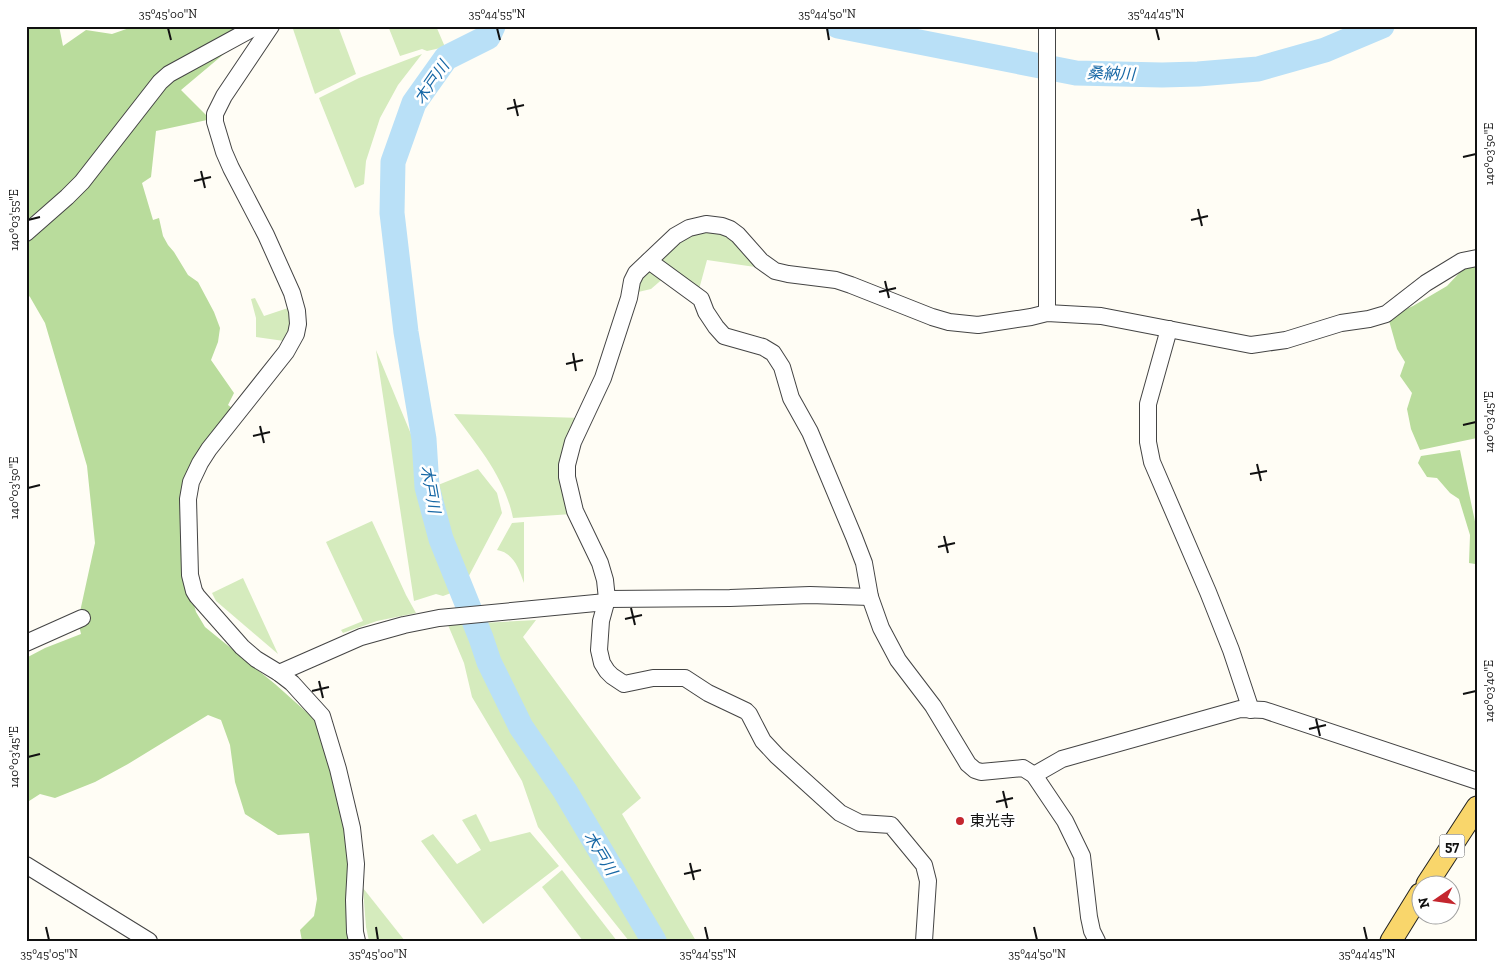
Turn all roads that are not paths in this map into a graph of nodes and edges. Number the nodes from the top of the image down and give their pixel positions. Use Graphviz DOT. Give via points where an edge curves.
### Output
graph roads {
  1 [pos="257,26"];
  2 [pos="271,26"];
  3 [pos="1047,33"];
  4 [pos="26,234"];
  5 [pos="1477,258"];
  6 [pos="649,261"];
  7 [pos="1047,313"];
  8 [pos="1169,329"];
  9 [pos="870,597"];
  10 [pos="607,601"];
  11 [pos="82,618"];
  12 [pos="26,643"];
  13 [pos="279,673"];
  14 [pos="1251,710"];
  15 [pos="1034,776"];
  16 [pos="1477,782"];
  17 [pos="1477,806"];
  18 [pos="26,865"];
  19 [pos="1433,874"];
  20 [pos="1410,910"];
  21 [pos="148,941"];
  22 [pos="357,941"];
  23 [pos="924,941"];
  24 [pos="1097,941"];
  25 [pos="1390,941"];
  1 -- 4 [label="street" via="160,82 82,182"];
  2 -- 13 [label="street" via="224,96 215,114 215,122 231,168 292,293 298,324 286,352 208,449 191,482 188,499 190,575 194,591 256,660"];
  3 -- 7 [label="street"];
  5 -- 8 [label="street" via="1462,262 1426,283 1386,314 1341,323 1286,340 1251,346"];
  6 -- 7 [label="street" via="668,242 689,228 718,225 738,235 761,261 776,271 836,280 932,318 978,325"];
  6 -- 9 [label="street" via="701,299 711,320 724,336 773,353 782,367 791,398 810,432 851,529 864,563"];
  6 -- 10 [label="street" via="632,281 630,298 603,378 573,442 567,464 575,511 600,563"];
  7 -- 8 [label="street" via="1101,316"];
  8 -- 14 [label="street" via="1148,404 1150,455 1215,609"];
  9 -- 10 [label="street" via="810,595"];
  9 -- 15 [label="street" via="881,628 898,660 933,706 968,764 981,772 1023,768"];
  10 -- 13 [label="street" via="404,624 362,637"];
  10 -- 23 [label="street" via="601,621 599,650 602,663 612,676 624,684 652,678 685,678 746,711 776,756 840,813 860,822 891,825 924,864 926,871"];
  11 -- 12 [label="street"];
  13 -- 22 [label="street" via="322,716 328,734 352,828"];
  14 -- 15 [label="street" via="1240,709 1062,760"];
  14 -- 16 [label="street" via="1264,710"];
  15 -- 24 [label="street" via="1065,820 1082,856 1089,917"];
  17 -- 19 [label="main road, 57"];
  18 -- 21 [label="street"];
  20 -- 25 [label="main road"];
}
